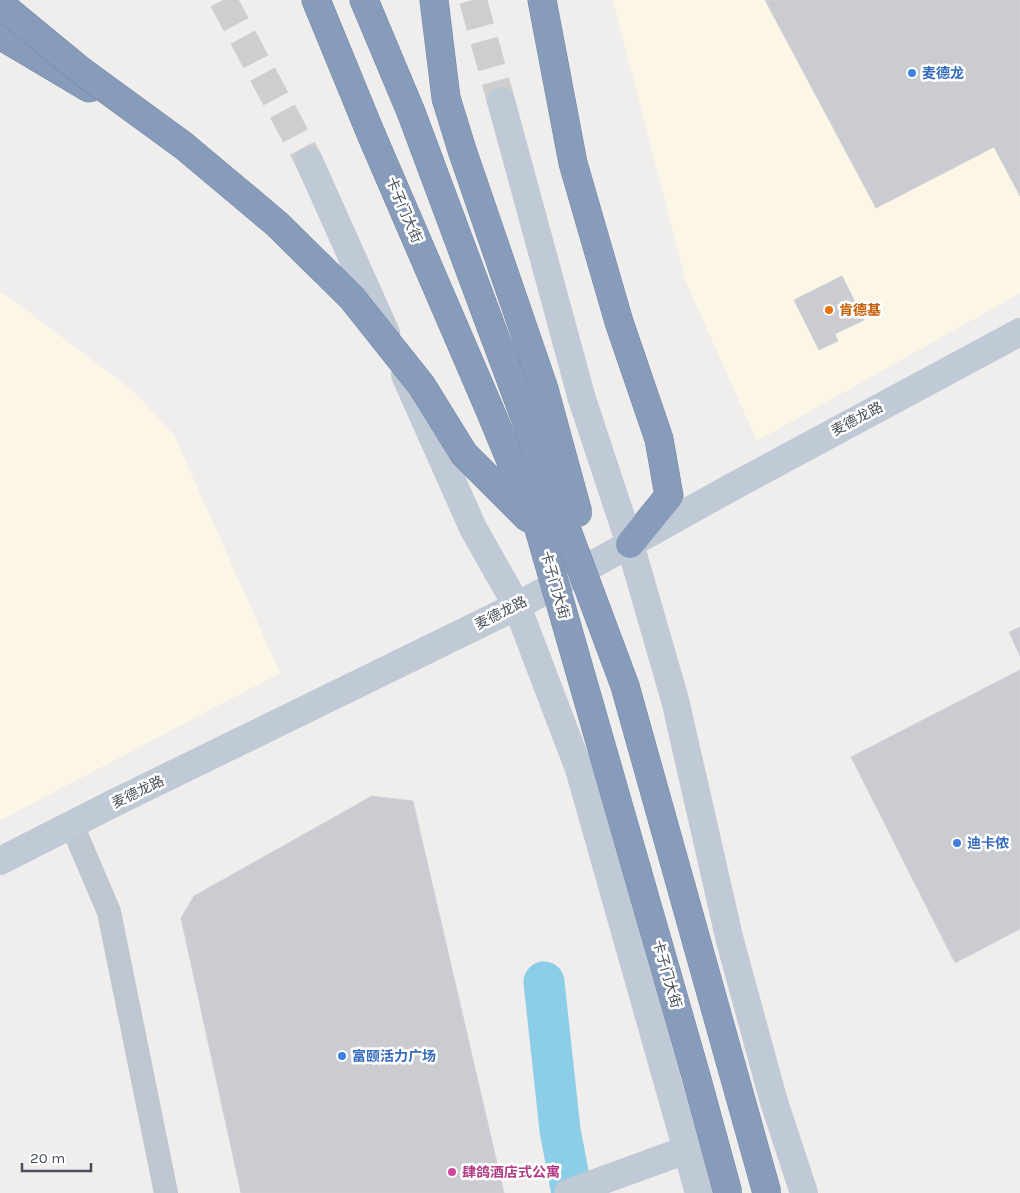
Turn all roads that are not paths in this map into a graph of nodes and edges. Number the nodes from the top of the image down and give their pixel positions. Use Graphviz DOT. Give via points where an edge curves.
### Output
graph roads {
  1 [pos="316,0"];
  2 [pos="364,0"];
  3 [pos="434,0"];
  4 [pos="542,0"];
  5 [pos="0,4"];
  6 [pos="0,35"];
  7 [pos="501,101"];
  8 [pos="167,134"];
  9 [pos="309,161"];
  10 [pos="1020,332"];
  11 [pos="539,529"];
  12 [pos="630,544"];
  13 [pos="517,606"];
  14 [pos="625,686"];
  15 [pos="72,825"];
  16 [pos="0,862"];
  17 [pos="689,1158"];
  18 [pos="648,1173"];
  19 [pos="166,1193"];
  20 [pos="568,1193"];
  21 [pos="620,1193"];
  22 [pos="698,1193"];
  23 [pos="728,1193"];
  24 [pos="767,1193"];
  25 [pos="804,1193"];
  1 -- 11 [label="highway, 卡子门大街, bridge"];
  2 -- 14 [label="highway, 卡子门大街, bridge" via="411,112"];
  3 -- 14 [label="highway, bridge" via="446,98 544,389"];
  4 -- 12 [label="highway" via="573,163 619,322 659,439 669,496"];
  5 -- 8 [label="highway, bridge" via="80,70"];
  6 -- 8 [label="highway, bridge"];
  7 -- 12 [label="street" via="582,399"];
  8 -- 11 [label="highway, bridge" via="277,224 352,298 422,386 464,454"];
  9 -- 13 [label="street" via="473,528"];
  10 -- 12 [label="street, 麦德龙路"];
  11 -- 23 [label="highway, 卡子门大街, bridge"];
  12 -- 13 [label="street, 麦德龙路"];
  12 -- 25 [label="street" via="675,700 730,941 774,1102"];
  13 -- 15 [label="street, 麦德龙路"];
  13 -- 17 [label="street" via="579,769"];
  14 -- 24 [label="highway, 卡子门大街, bridge"];
  15 -- 16 [label="street, 麦德龙路"];
  15 -- 19 [label="street" via="109,912"];
  17 -- 18 [label="street"];
  17 -- 22 [label="street"];
  18 -- 20 [label="street"];
  18 -- 21 [label="street"];
}
